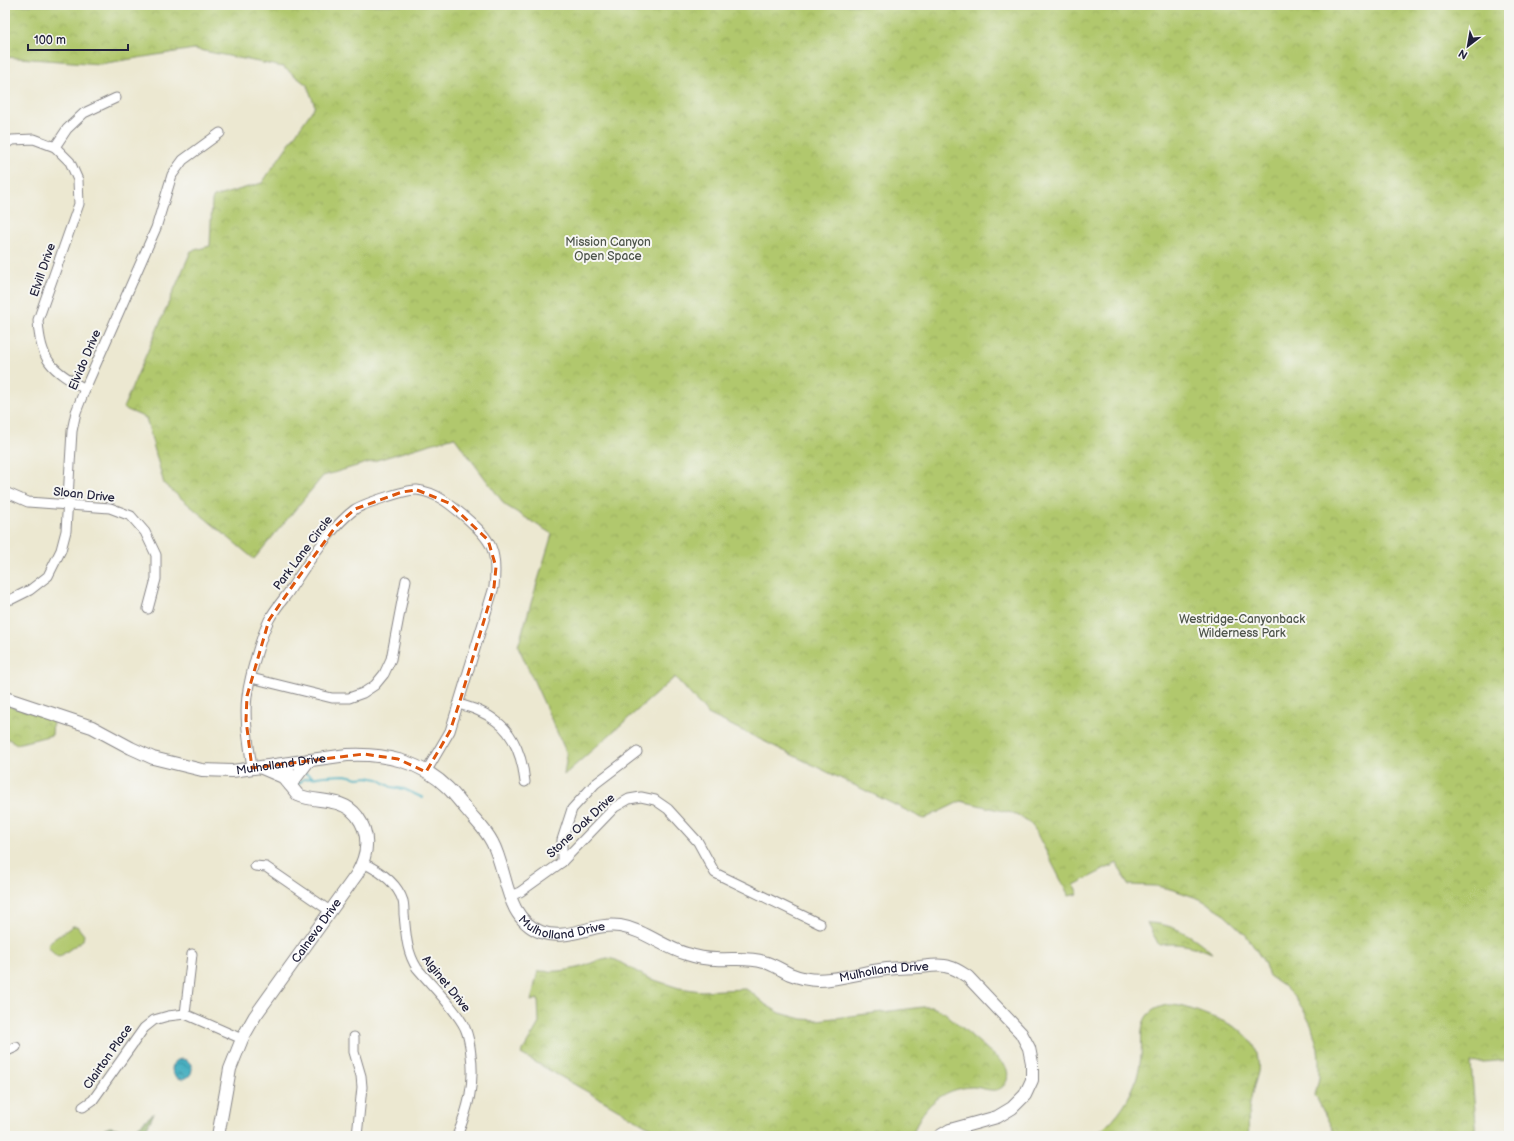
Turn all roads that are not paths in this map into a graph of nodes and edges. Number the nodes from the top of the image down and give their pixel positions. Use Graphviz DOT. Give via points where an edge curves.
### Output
graph roads {
  1 [pos="116,98"];
  2 [pos="220,133"];
  3 [pos="5,144"];
  4 [pos="55,147"];
  5 [pos="85,388"];
  6 [pos="5,492"];
  7 [pos="68,505"];
  8 [pos="406,580"];
  9 [pos="5,600"];
  10 [pos="148,609"];
  11 [pos="251,678"];
  12 [pos="5,698"];
  13 [pos="459,704"];
  14 [pos="637,752"];
  15 [pos="309,760"];
  16 [pos="288,764"];
  17 [pos="257,768"];
  18 [pos="426,772"];
  19 [pos="525,782"];
  20 [pos="290,785"];
  21 [pos="562,862"];
  22 [pos="363,863"];
  23 [pos="255,866"];
  24 [pos="510,896"];
  25 [pos="330,911"];
  26 [pos="820,924"];
  27 [pos="192,954"];
  28 [pos="185,1014"];
  29 [pos="354,1037"];
  30 [pos="242,1039"];
  31 [pos="16,1048"];
  32 [pos="5,1052"];
  33 [pos="83,1107"];
  34 [pos="218,1136"];
  35 [pos="357,1136"];
  36 [pos="457,1136"];
  37 [pos="940,1136"];
  1 -- 4 [label="street" via="84,113 66,129"];
  2 -- 5 [label="street, Elvido Drive" via="183,160 172,174 156,228"];
  3 -- 4 [label="street" via="12,140 34,139"];
  4 -- 5 [label="street, Elvill Drive" via="70,162 78,180 79,204 38,320 39,339 47,360 61,375"];
  5 -- 7 [label="street, Elvido Drive" via="72,431"];
  6 -- 7 [label="street, Sloan Drive" via="28,502"];
  7 -- 9 [label="street, Elvido Drive" via="66,531 61,550 48,576 30,590"];
  7 -- 10 [label="street, Sloan Drive" via="110,508 131,516 145,532 156,556 156,579"];
  8 -- 11 [label="street" via="392,659 375,685 363,693 349,698 332,698"];
  11 -- 13 [label="street, Park Lane Circle" via="269,620 336,526 355,509 402,492 417,490 433,494 449,503 488,540 494,553 494,587"];
  11 -- 17 [label="street, Park Lane Circle" via="246,720"];
  12 -- 17 [label="main road, Mulholland Drive" via="92,727 153,758 202,770 232,771"];
  13 -- 18 [label="street, Park Lane Circle" via="450,730"];
  13 -- 19 [label="street" via="480,711 497,721 512,739 523,764"];
  14 -- 21 [label="street" via="595,784 572,809 562,840"];
  15 -- 16 [label="main road, Mulholland Drive"];
  15 -- 18 [label="main road, Mulholland Drive" via="364,754 398,759"];
  15 -- 20 [label="main road"];
  16 -- 17 [label="main road, Mulholland Drive"];
  16 -- 20 [label="main road"];
  17 -- 20 [label="main road, Calneva Drive" via="283,777"];
  18 -- 24 [label="main road, Mulholland Drive" via="447,787 492,841"];
  20 -- 22 [label="main road, Calneva Drive" via="295,793 302,797 329,800 342,804 354,812 362,823 367,837 367,852"];
  21 -- 24 [label="street, Stone Oak Drive" via="520,892"];
  21 -- 26 [label="street, Stone Oak Drive" via="615,807 629,799 641,797 655,800 668,809 698,842 715,873"];
  22 -- 25 [label="main road, Calneva Drive"];
  22 -- 36 [label="street, Alginet Drive" via="385,876 395,886 403,901 407,949 411,959 459,1017 470,1040 472,1088 466,1114"];
  23 -- 25 [label="street" via="266,867"];
  24 -- 37 [label="main road, Mulholland Drive" via="518,914 527,923 551,935 563,935 602,926 618,926 635,929 688,954 715,959 759,960 792,975 815,980 886,969 948,966 958,970 968,977 1021,1033 1032,1063 1032,1080 1025,1095 1012,1108 997,1117 950,1130"];
  25 -- 30 [label="main road, Calneva Drive" via="255,1016"];
  27 -- 28 [label="street"];
  28 -- 30 [label="street"];
  28 -- 33 [label="street, Clairton Place" via="154,1020 144,1028 98,1094"];
  29 -- 35 [label="street" via="354,1052 362,1087"];
  30 -- 34 [label="main road, Calneva Drive" via="230,1069"];
  31 -- 32 [label="street"];
}
